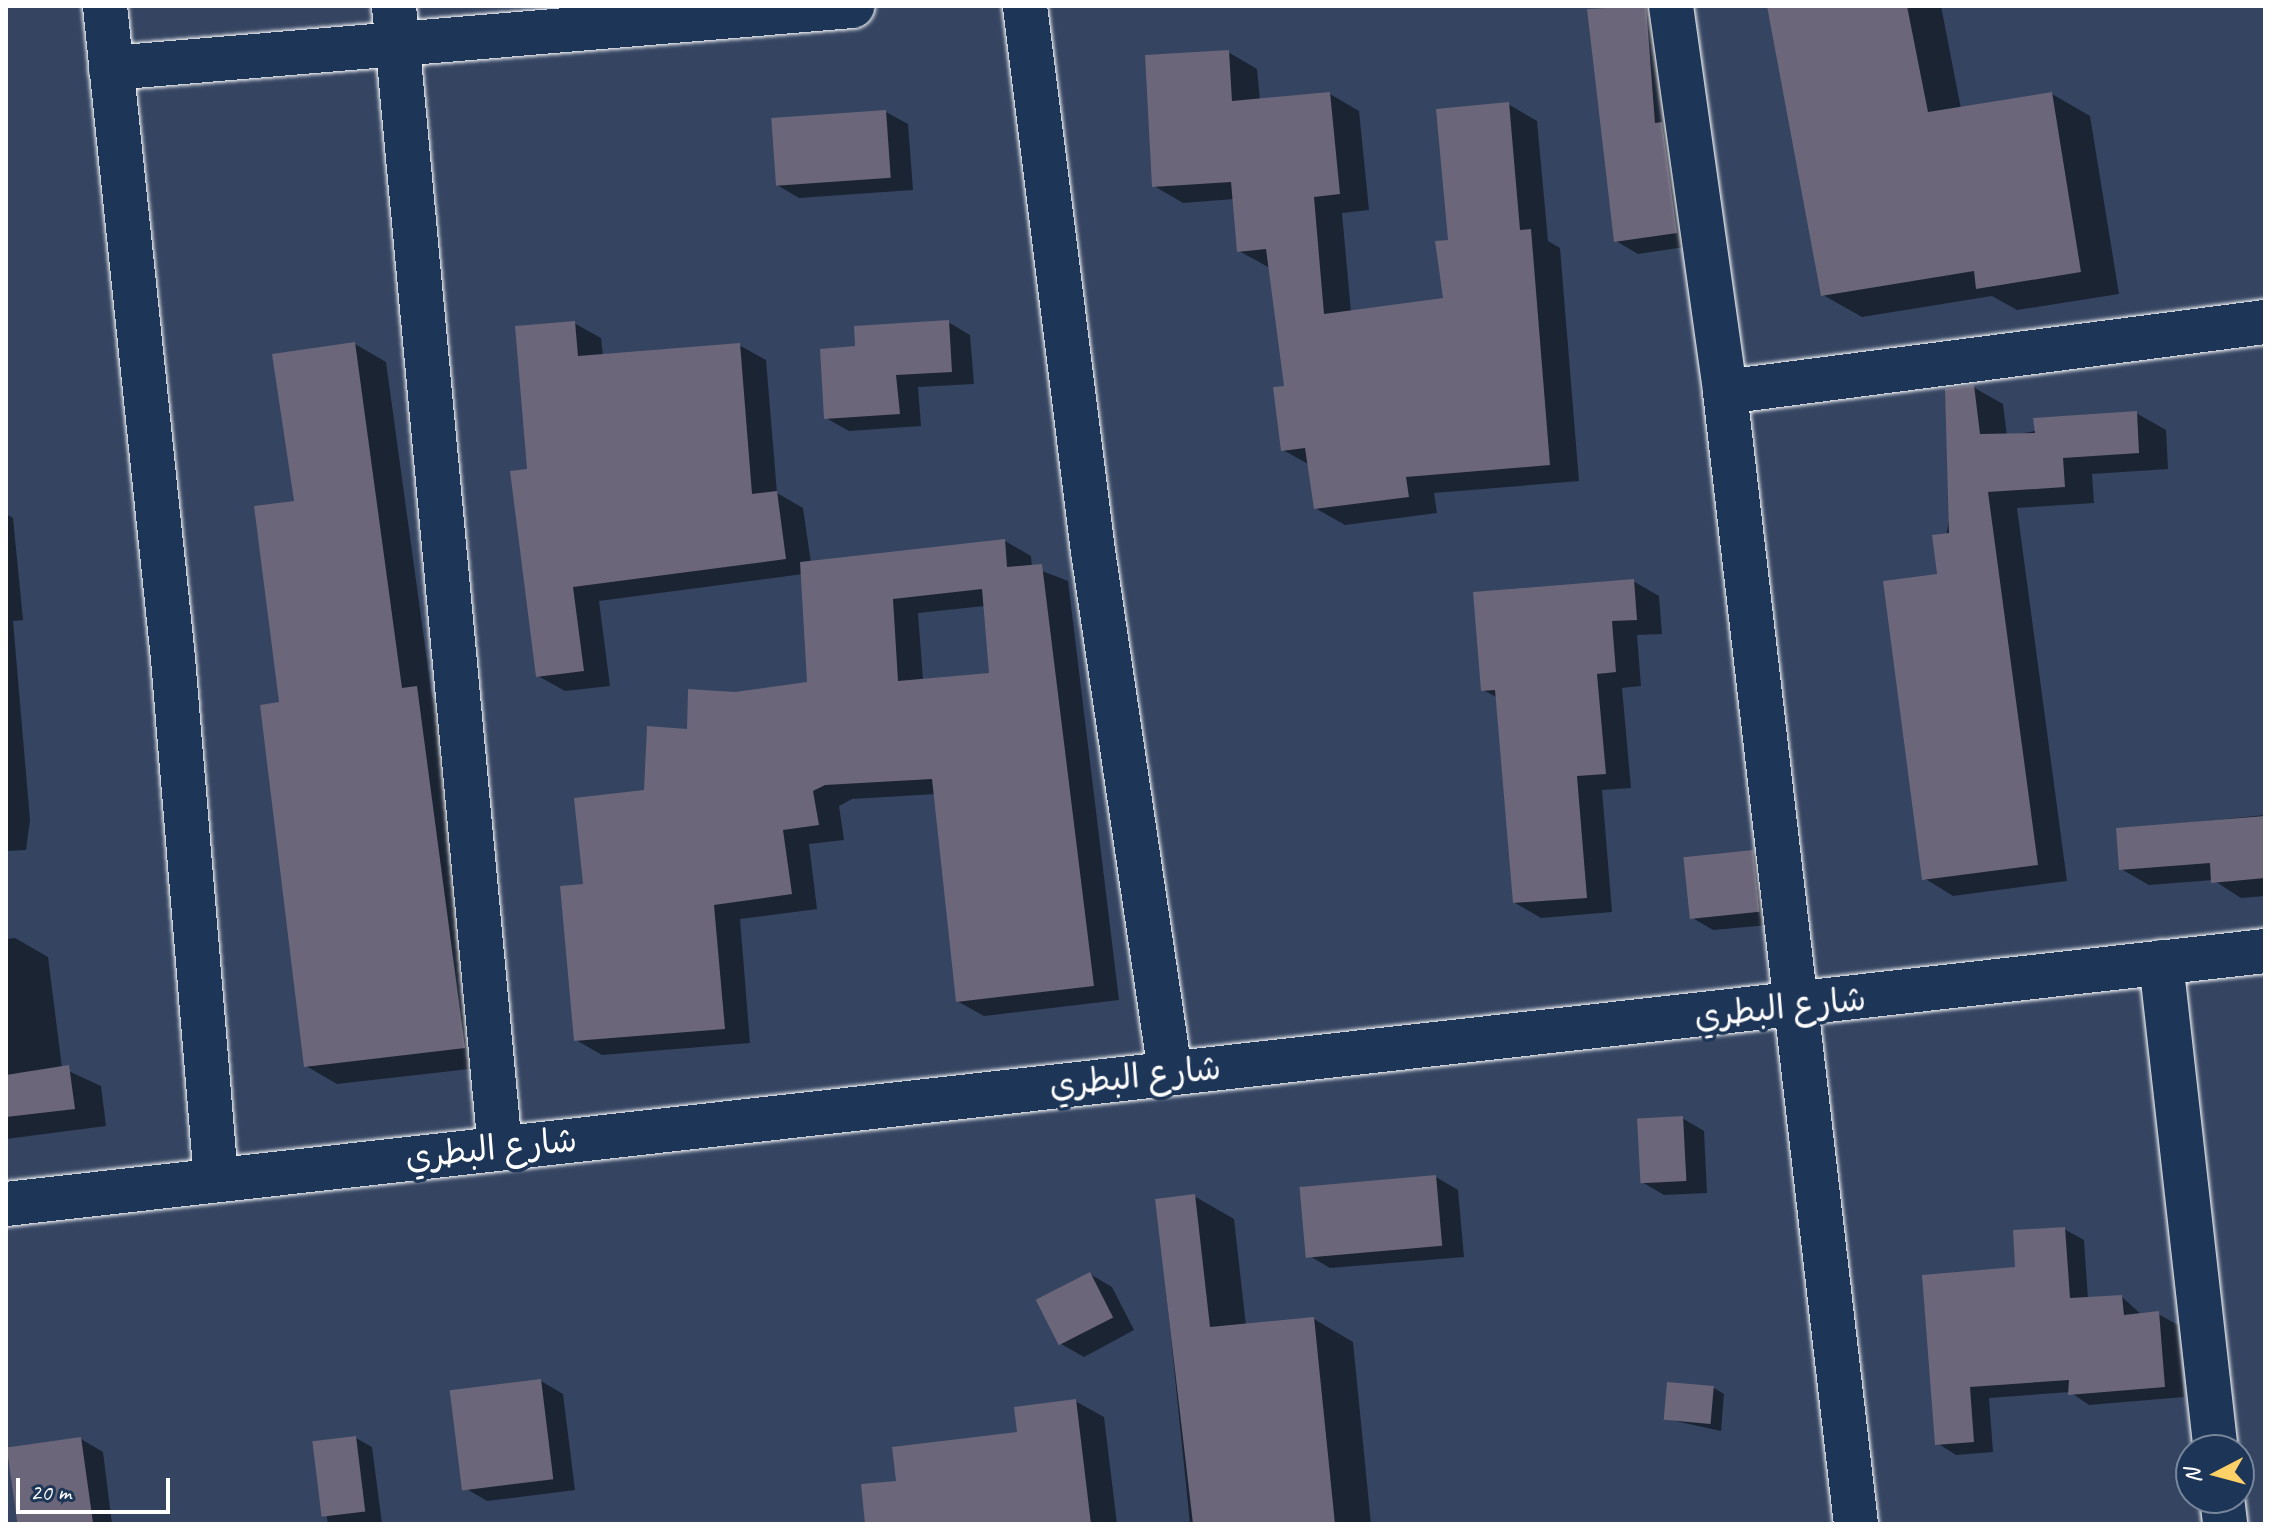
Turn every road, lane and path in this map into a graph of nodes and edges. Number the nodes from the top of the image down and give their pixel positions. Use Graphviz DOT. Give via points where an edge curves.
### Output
graph roads {
  1 [pos="105,6"];
  2 [pos="394,6"];
  3 [pos="852,6"];
  4 [pos="1025,6"];
  5 [pos="1671,6"];
  6 [pos="399,49"];
  7 [pos="111,68"];
  8 [pos="2265,322"];
  9 [pos="1725,392"];
  10 [pos="2265,951"];
  11 [pos="2161,962"];
  12 [pos="1792,1007"];
  13 [pos="1170,1072"];
  14 [pos="500,1148"];
  15 [pos="216,1179"];
  16 [pos="6,1204"];
  17 [pos="2214,1434"];
  18 [pos="1856,1524"];
  1 -- 7 [label="street"];
  2 -- 6 [label="street"];
  3 -- 6 [label="street"];
  4 -- 13 [label="street" via="1093,551"];
  5 -- 9 [label="street"];
  6 -- 7 [label="street"];
  6 -- 14 [label="street"];
  7 -- 15 [label="street" via="173,659"];
  8 -- 9 [label="street"];
  9 -- 12 [label="street"];
  10 -- 11 [label="street, شارع البطري"];
  11 -- 12 [label="street, شارع البطري"];
  11 -- 17 [label="street"];
  12 -- 13 [label="street, شارع البطري"];
  12 -- 18 [label="street"];
  13 -- 14 [label="street, شارع البطري"];
  14 -- 15 [label="street, شارع البطري"];
  15 -- 16 [label="street, شارع البطري"];
}
